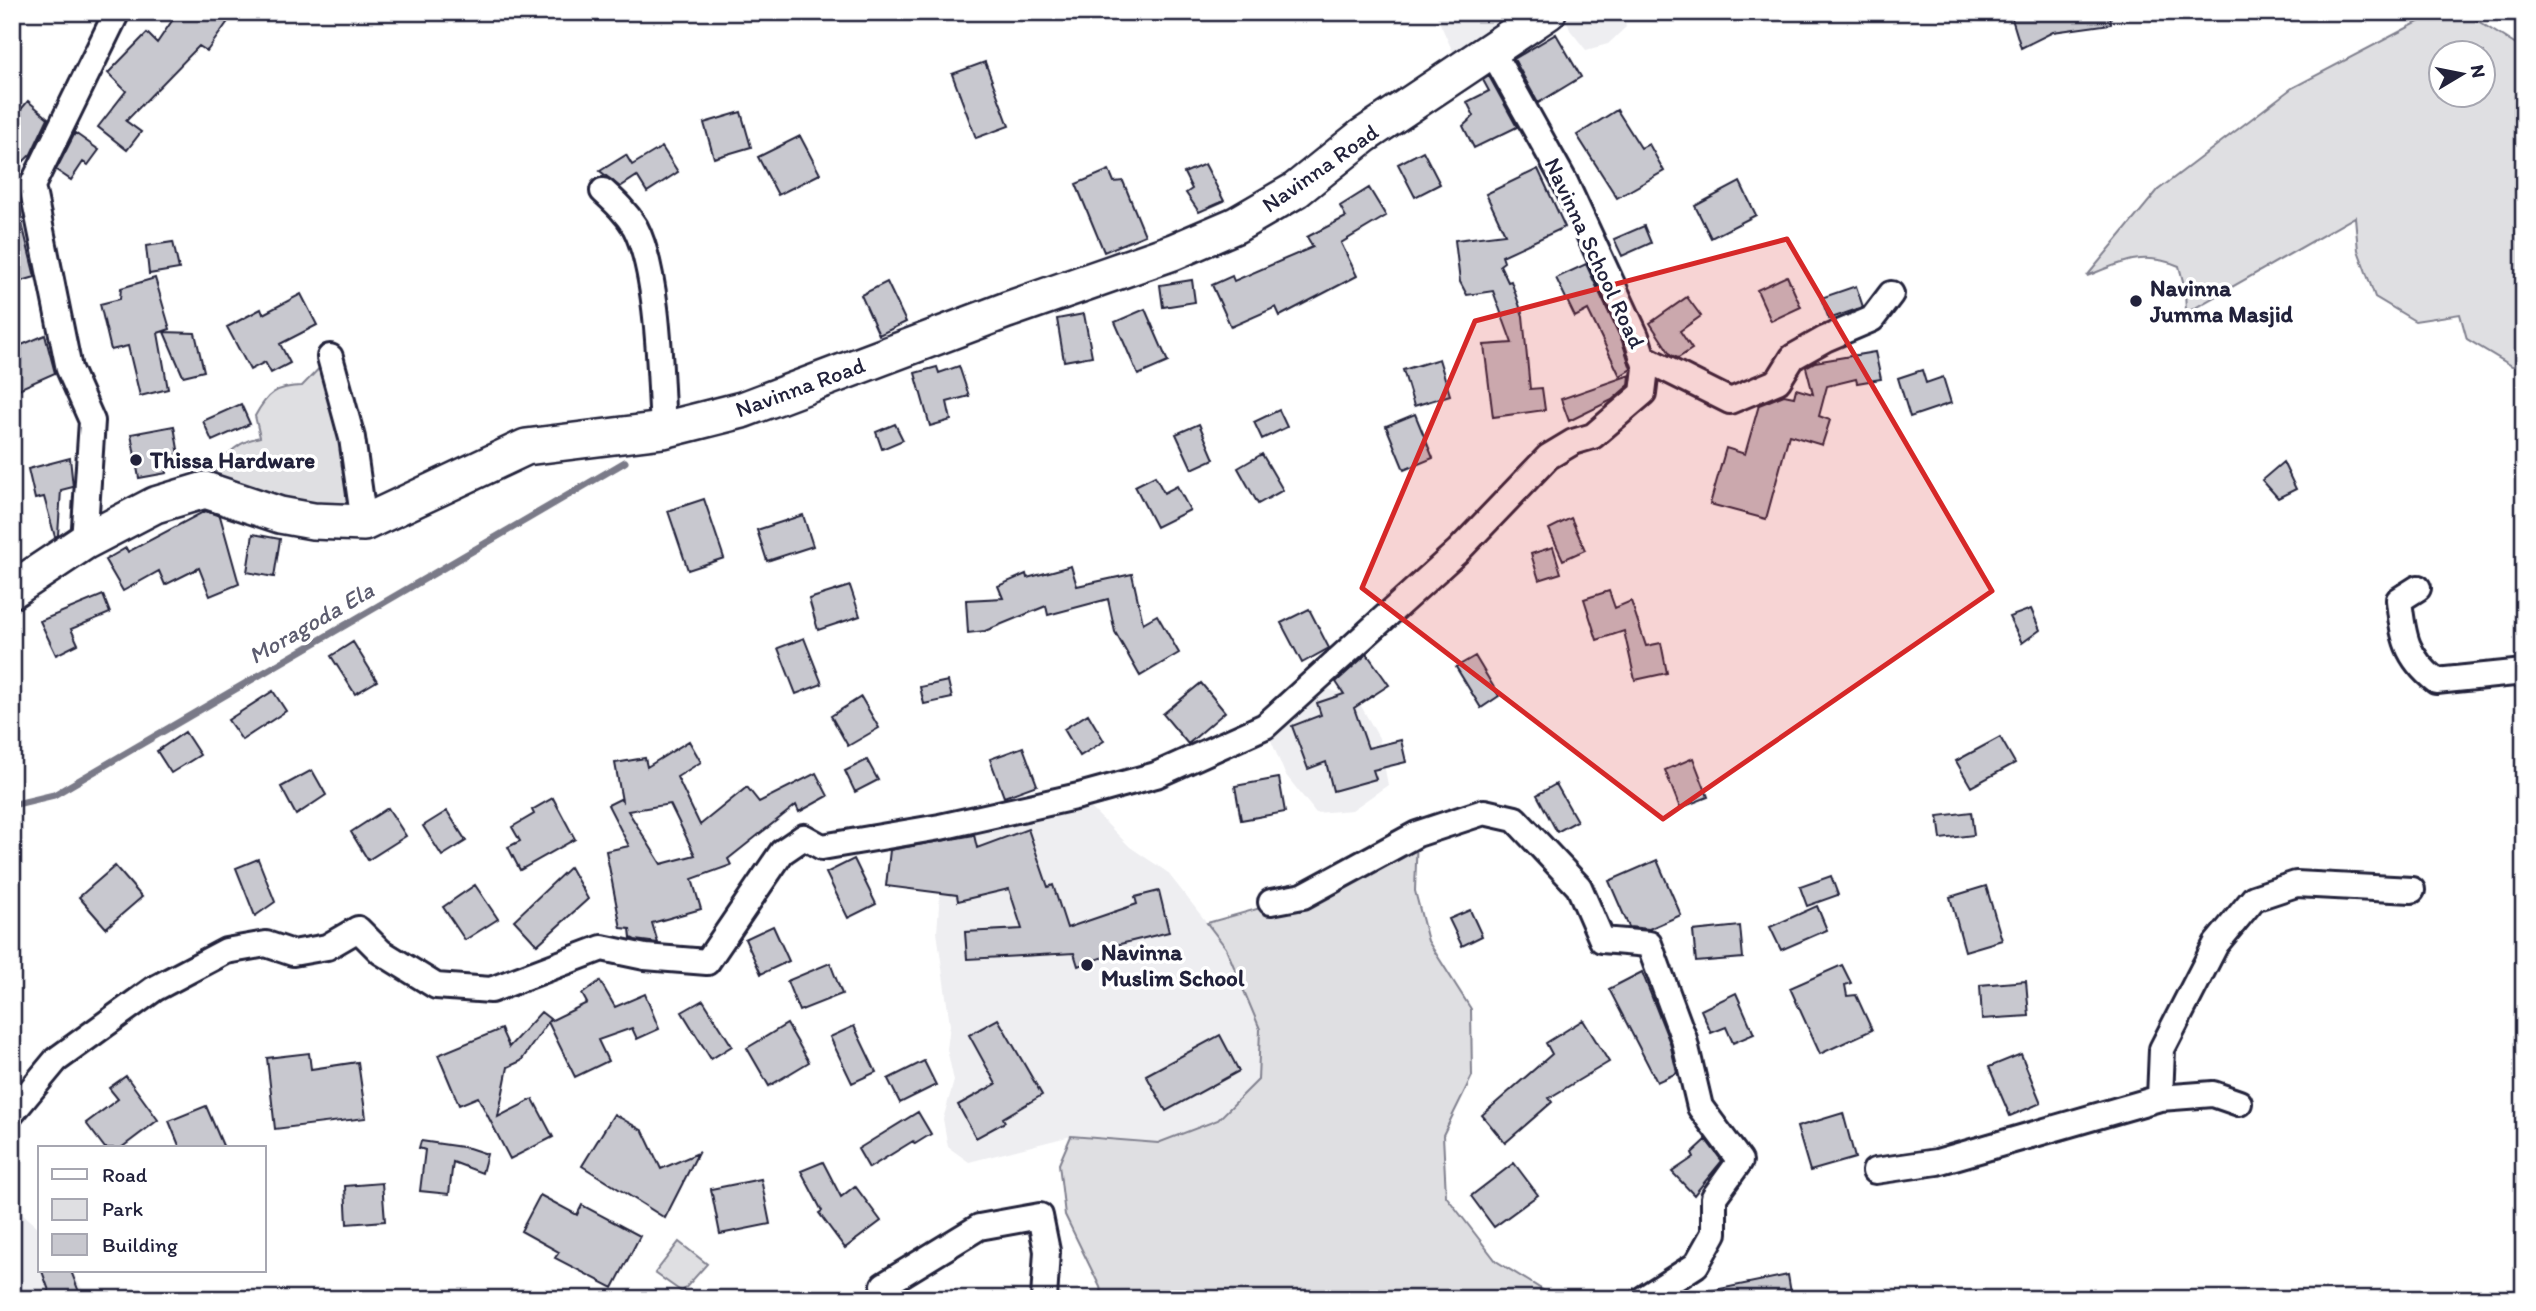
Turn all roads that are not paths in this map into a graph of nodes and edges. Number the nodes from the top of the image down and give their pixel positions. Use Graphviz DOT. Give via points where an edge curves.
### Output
graph roads {
  1 [pos="117,12"];
  2 [pos="1540,15"];
  3 [pos="1488,53"];
  4 [pos="603,191"];
  5 [pos="1891,294"];
  6 [pos="330,356"];
  7 [pos="1642,357"];
  8 [pos="663,430"];
  9 [pos="364,523"];
  10 [pos="84,542"];
  11 [pos="2418,588"];
  12 [pos="12,590"];
  13 [pos="2524,672"];
  14 [pos="2412,890"];
  15 [pos="1271,902"];
  16 [pos="2160,1098"];
  17 [pos="2239,1103"];
  18 [pos="12,1113"];
  19 [pos="1875,1171"];
  20 [pos="884,1285"];
  21 [pos="1044,1299"];
  22 [pos="1643,1299"];
  1 -- 10 [label="street" via="32,186 69,369 92,421"];
  2 -- 3 [label="street, Navinna Road"];
  3 -- 7 [label="street, Navinna School Road" via="1498,62 1565,182"];
  3 -- 8 [label="street, Navinna Road" via="1363,136 1296,190 1236,225 742,410"];
  4 -- 8 [label="street" via="636,229 652,287"];
  5 -- 7 [label="street" via="1872,319 1793,357 1778,381 1730,401"];
  6 -- 9 [label="street" via="352,438"];
  7 -- 18 [label="street, Navinna School Road" via="1646,368 1643,393 1593,436 1548,457 1458,551 1277,718 1156,775 940,827 822,847 804,837 782,852 707,962 602,948 491,990 436,986 381,952 358,929 327,947 293,953 266,944 226,951 154,989 56,1060"];
  8 -- 9 [label="street, Navinna Road" via="526,447"];
  9 -- 10 [label="street, Navinna Road" via="280,515 205,490 155,505"];
  10 -- 12 [label="street, Navinna Road"];
  11 -- 13 [label="street" via="2399,600 2403,633 2415,664 2436,681"];
  14 -- 16 [label="street" via="2296,884 2255,898 2216,944 2162,1049"];
  15 -- 22 [label="street" via="1303,896 1428,830 1484,812 1515,819 1578,887 1602,940 1649,944 1684,1039 1700,1107 1741,1161 1714,1198 1714,1233 1696,1265"];
  16 -- 17 [label="street" via="2213,1094"];
  16 -- 19 [label="street" via="1937,1162"];
  20 -- 21 [label="street" via="979,1227 1040,1216 1047,1251"];
}
